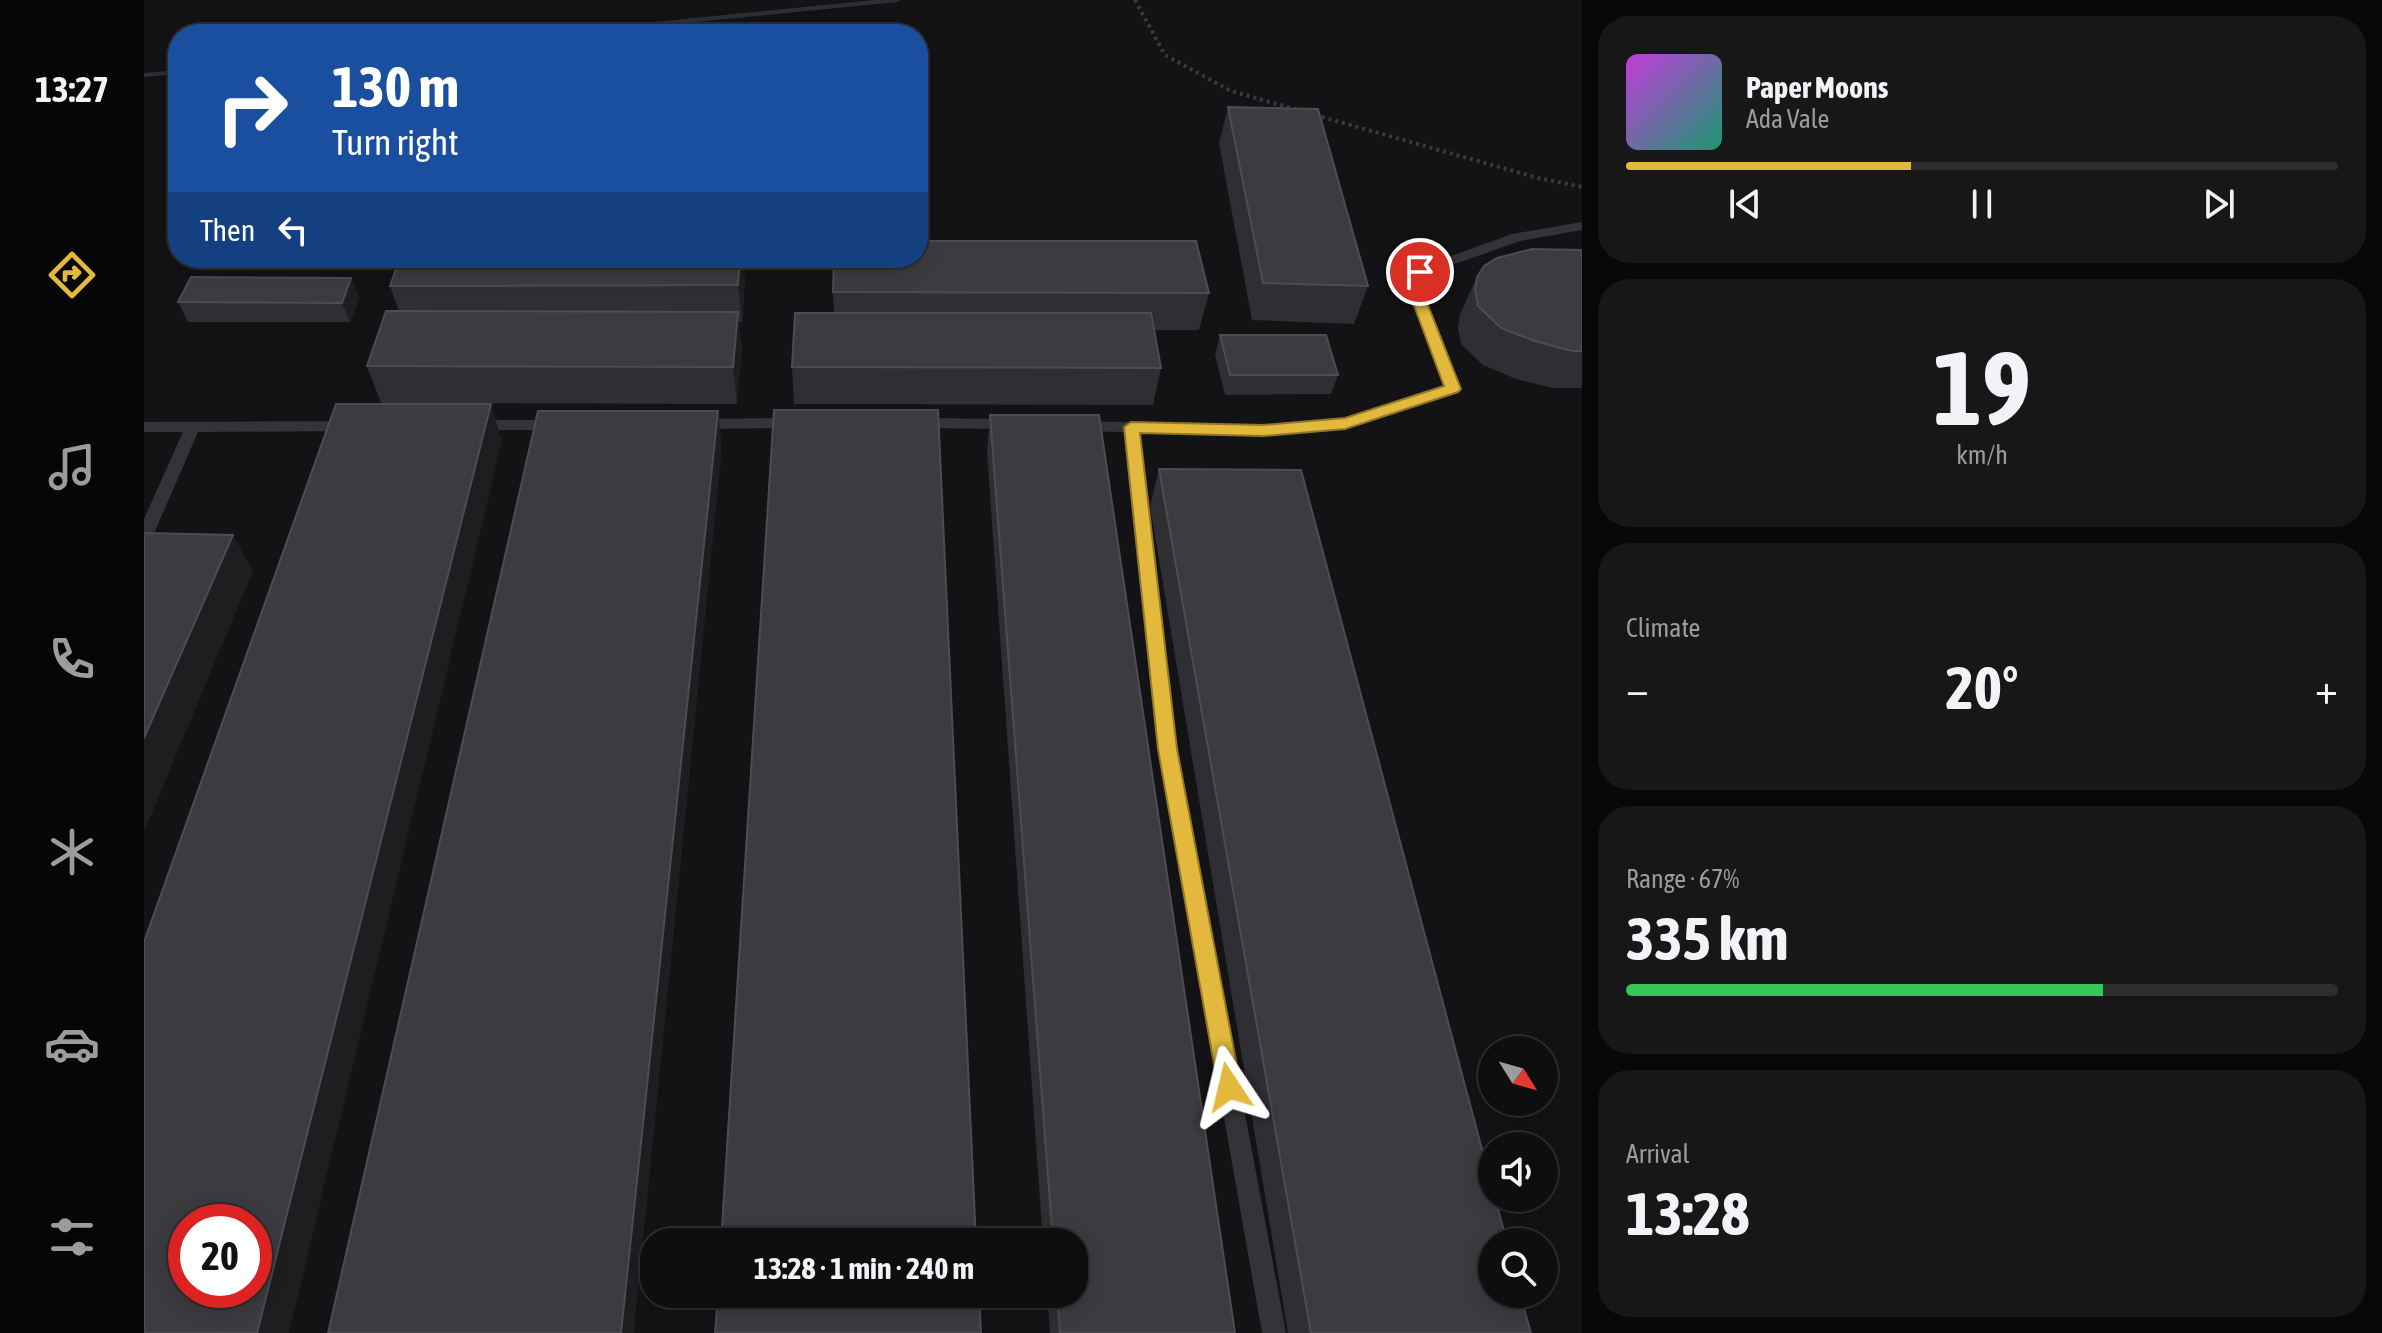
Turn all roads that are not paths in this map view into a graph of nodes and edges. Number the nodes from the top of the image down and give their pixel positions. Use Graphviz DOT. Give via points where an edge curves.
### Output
graph roads {
  1 [pos="1582,226"];
  2 [pos="814,423"];
  3 [pos="893,423"];
  4 [pos="686,424"];
  5 [pos="463,425"];
  6 [pos="575,425"];
  7 [pos="368,426"];
  8 [pos="144,427"];
  9 [pos="193,427"];
  10 [pos="1131,427"];
  11 [pos="144,538"];
  12 [pos="1274,1333"];
  1 -- 10 [label="lane" via="1517,237 1420,272 1417,295 1453,389 1345,423 1263,430"];
  2 -- 4 [label="lane"];
  3 -- 10 [label="lane"];
  5 -- 6 [label="lane"];
  7 -- 9 [label="lane"];
  8 -- 9 [label="lane"];
  9 -- 11 [label="lane"];
  10 -- 12 [label="lane" via="1168,749"];
}
